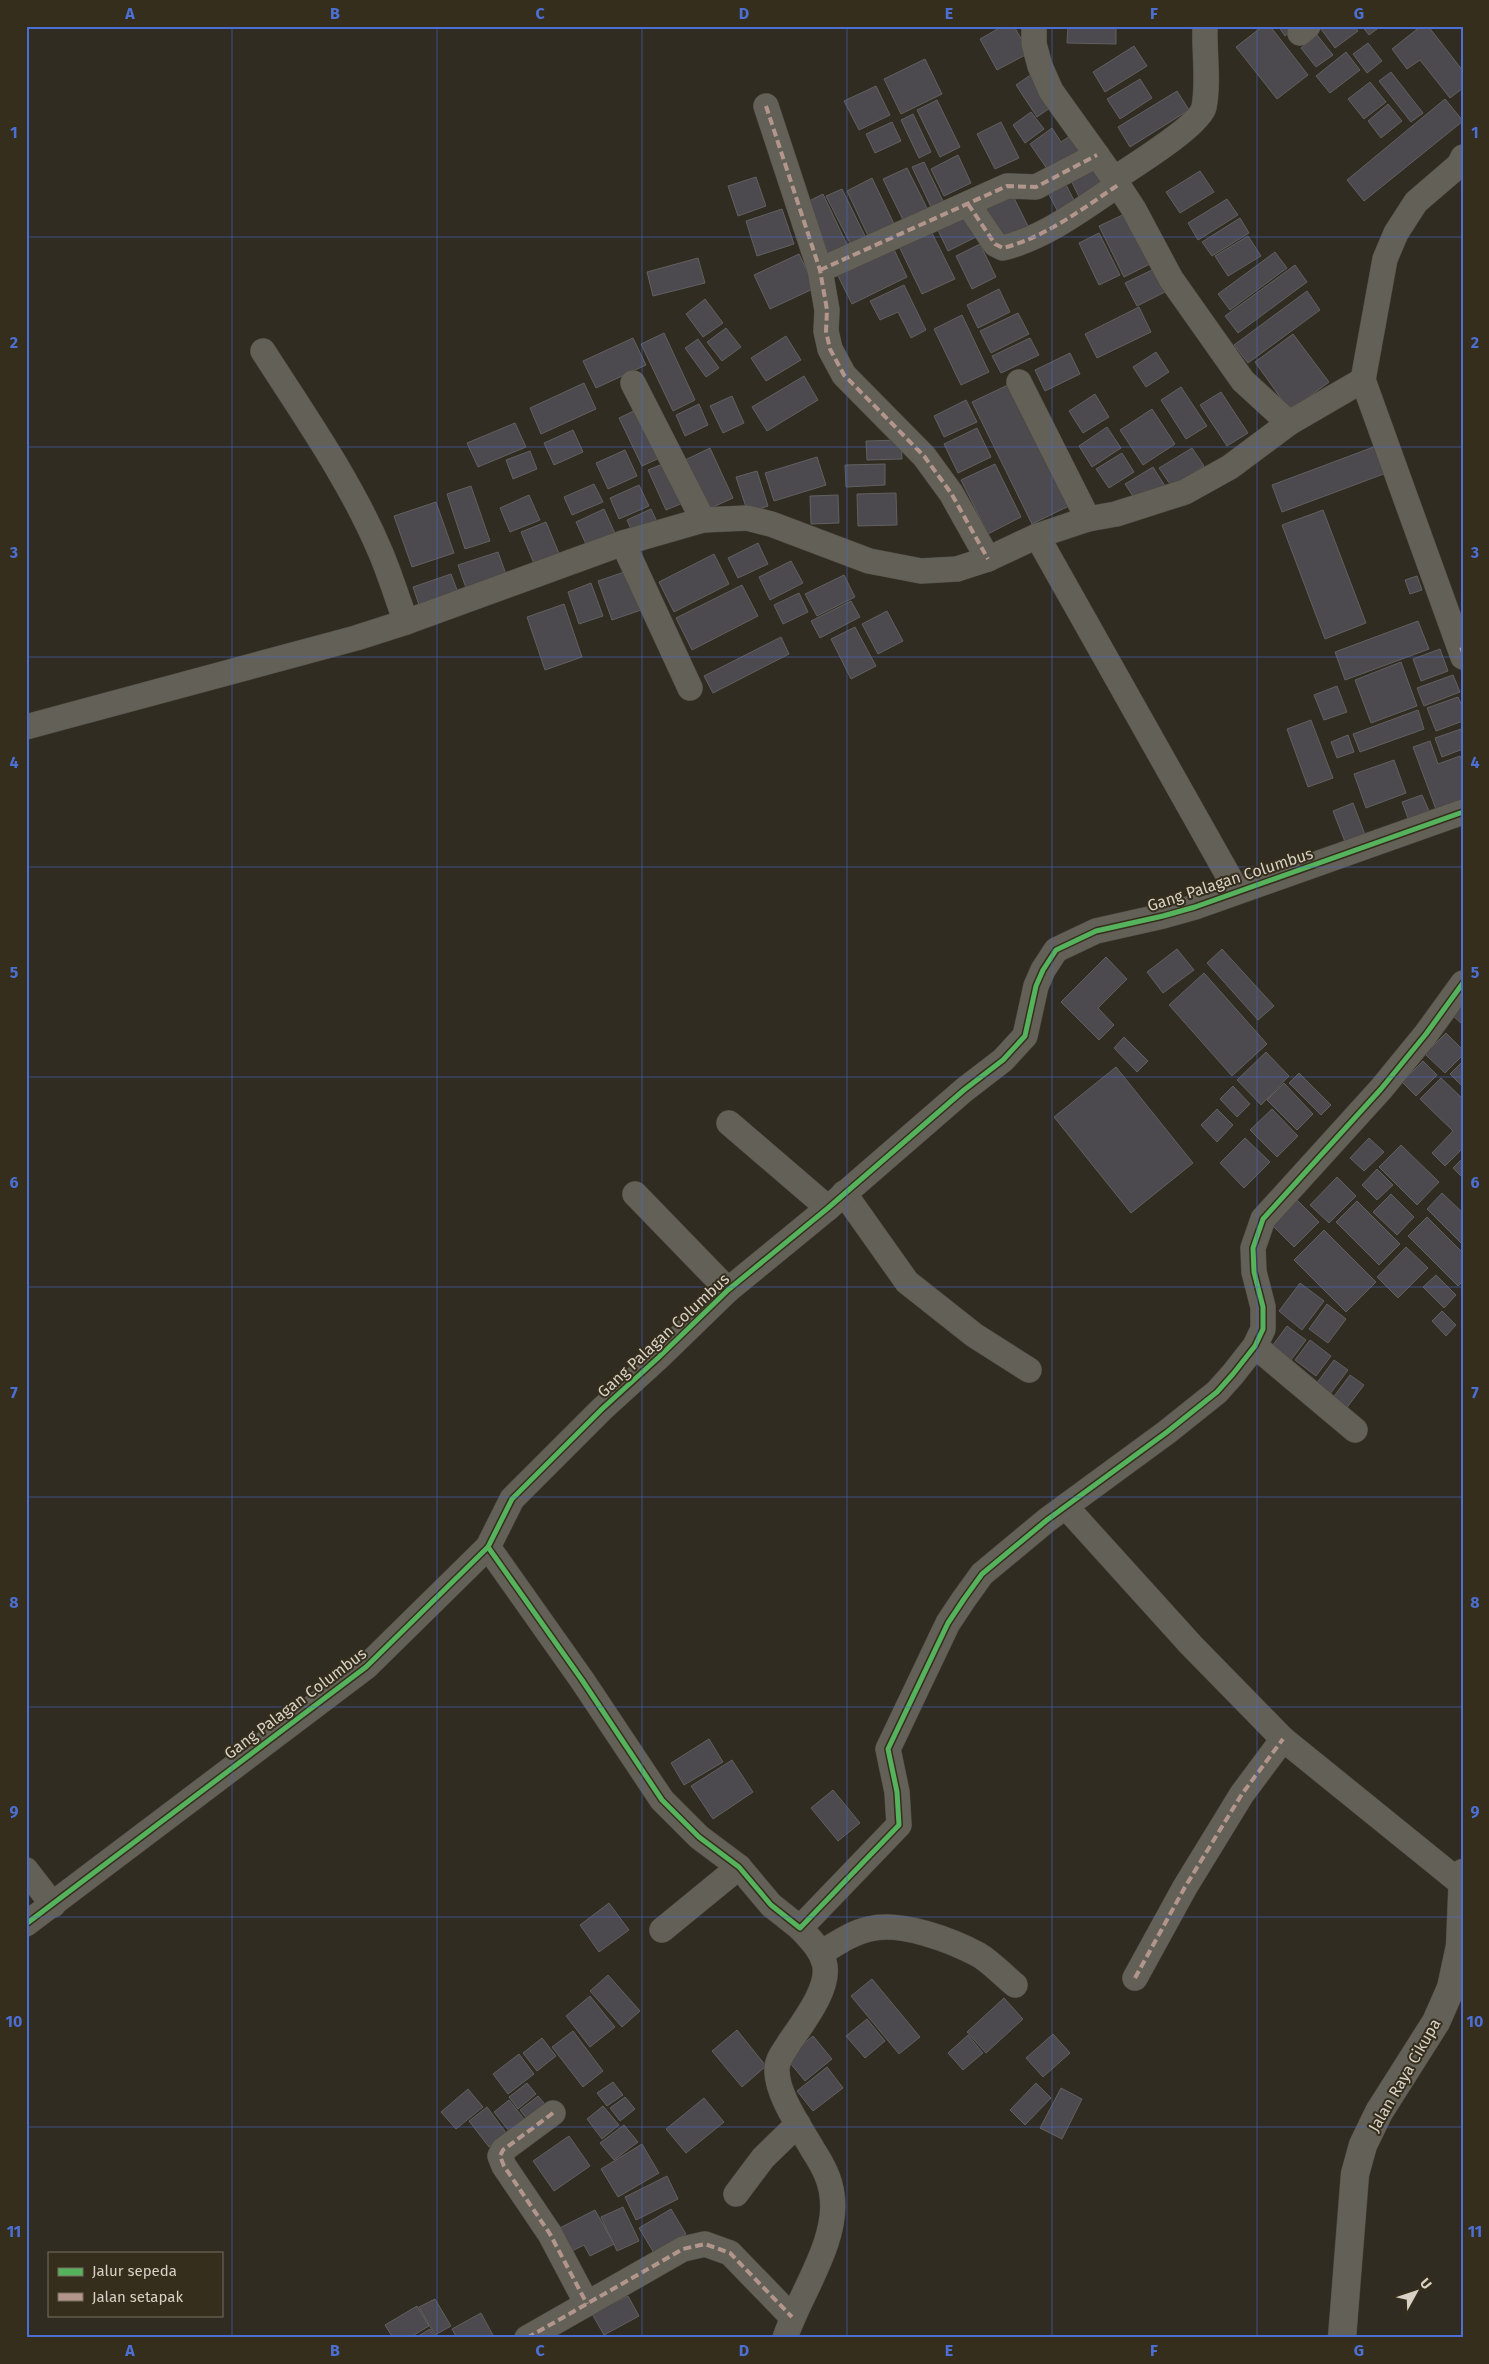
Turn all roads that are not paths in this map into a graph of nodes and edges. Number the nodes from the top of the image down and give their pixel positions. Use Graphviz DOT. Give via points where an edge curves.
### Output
graph roads {
  1 [pos="1034,26"];
  2 [pos="1205,26"];
  3 [pos="766,106"];
  4 [pos="1097,155"];
  5 [pos="1463,157"];
  6 [pos="1116,182"];
  7 [pos="968,204"];
  8 [pos="820,270"];
  9 [pos="263,351"];
  10 [pos="1363,380"];
  11 [pos="1019,382"];
  12 [pos="633,383"];
  13 [pos="1289,424"];
  14 [pos="1088,519"];
  15 [pos="703,520"];
  16 [pos="1037,536"];
  17 [pos="623,543"];
  18 [pos="988,559"];
  19 [pos="406,622"];
  20 [pos="1462,652"];
  21 [pos="690,688"];
  22 [pos="26,727"];
  23 [pos="1463,812"];
  24 [pos="1237,891"];
  25 [pos="1463,983"];
  26 [pos="729,1123"];
  27 [pos="635,1194"];
  28 [pos="836,1200"];
  29 [pos="728,1290"];
  30 [pos="1254,1346"];
  31 [pos="1029,1370"];
  32 [pos="1355,1430"];
  33 [pos="1067,1508"];
  34 [pos="488,1547"];
  35 [pos="1291,1745"];
  36 [pos="739,1867"];
  37 [pos="26,1870"];
  38 [pos="1463,1873"];
  39 [pos="1462,1884"];
  40 [pos="52,1905"];
  41 [pos="26,1924"];
  42 [pos="800,1928"];
  43 [pos="662,1930"];
  44 [pos="820,1953"];
  45 [pos="1459,1965"];
  46 [pos="1135,1978"];
  47 [pos="1015,1985"];
  48 [pos="554,2113"];
  49 [pos="798,2124"];
  50 [pos="736,2194"];
  51 [pos="587,2304"];
  52 [pos="788,2327"];
  53 [pos="526,2338"];
  54 [pos="1342,2338"];
  1 -- 4 [label="street" via="1034,44 1051,91"];
  2 -- 6 [label="street" via="1206,81 1202,112 1189,126"];
  3 -- 8 [label="street"];
  4 -- 6 [label="street"];
  4 -- 7 [label="street" via="1036,187 1007,186"];
  5 -- 10 [label="street" via="1459,165 1416,202 1384,259"];
  6 -- 7 [label="street" via="1075,214 1039,235 1003,248 995,244"];
  6 -- 13 [label="street" via="1171,279 1238,373"];
  7 -- 8 [label="street"];
  8 -- 18 [label="street" via="827,310 826,331 838,366 929,464 951,493"];
  9 -- 19 [label="street" via="355,499 380,550"];
  10 -- 13 [label="street"];
  10 -- 20 [label="street"];
  11 -- 14 [label="street"];
  12 -- 15 [label="street"];
  13 -- 14 [label="street" via="1230,467 1185,492 1116,514"];
  14 -- 16 [label="street"];
  15 -- 17 [label="street"];
  15 -- 18 [label="street" via="747,518 869,561 921,571 957,569"];
  16 -- 18 [label="street"];
  16 -- 24 [label="street"];
  17 -- 19 [label="street"];
  17 -- 21 [label="street"];
  19 -- 22 [label="street" via="295,656"];
  23 -- 24 [label="street, Gang Palagan Columbus"];
  24 -- 28 [label="street, Gang Palagan Columbus" via="1163,916 1096,931 1056,950 1036,986 1025,1036 1003,1060"];
  25 -- 30 [label="street" via="1381,1089 1263,1219 1253,1248 1254,1272 1263,1307 1263,1330"];
  26 -- 28 [label="street"];
  27 -- 29 [label="street"];
  28 -- 29 [label="street, Gang Palagan Columbus"];
  28 -- 31 [label="street" via="907,1282 974,1335"];
  29 -- 34 [label="street, Gang Palagan Columbus" via="512,1499"];
  30 -- 32 [label="street"];
  30 -- 33 [label="street" via="1217,1392"];
  33 -- 35 [label="street" via="1191,1645"];
  33 -- 42 [label="street" via="1046,1520 982,1574 948,1623 888,1749 897,1792 899,1825"];
  34 -- 36 [label="street" via="662,1800 699,1837"];
  34 -- 40 [label="street, Gang Palagan Columbus" via="366,1667"];
  35 -- 39 [label="street"];
  35 -- 46 [label="street" via="1242,1794 1184,1887"];
  36 -- 42 [label="street" via="771,1905"];
  36 -- 43 [label="street"];
  37 -- 40 [label="street"];
  38 -- 39 [label="main road, Jalan Raya Cikupa"];
  39 -- 45 [label="main road, Jalan Raya Cikupa"];
  40 -- 41 [label="street, Gang Palagan Columbus"];
  42 -- 44 [label="street"];
  44 -- 47 [label="street" via="854,1934 870,1928 888,1927 938,1936 981,1956"];
  44 -- 49 [label="street" via="825,1964 825,1980 779,2060 777,2070 781,2089"];
  45 -- 54 [label="main road, Jalan Raya Cikupa" via="1436,2022 1379,2112 1363,2145 1355,2174"];
  48 -- 51 [label="street" via="503,2150 500,2156 550,2234"];
  49 -- 50 [label="street" via="763,2158"];
  49 -- 52 [label="street" via="826,2171 833,2196 831,2229"];
  51 -- 52 [label="street" via="684,2249 705,2244 730,2253"];
  51 -- 53 [label="street"];
}
